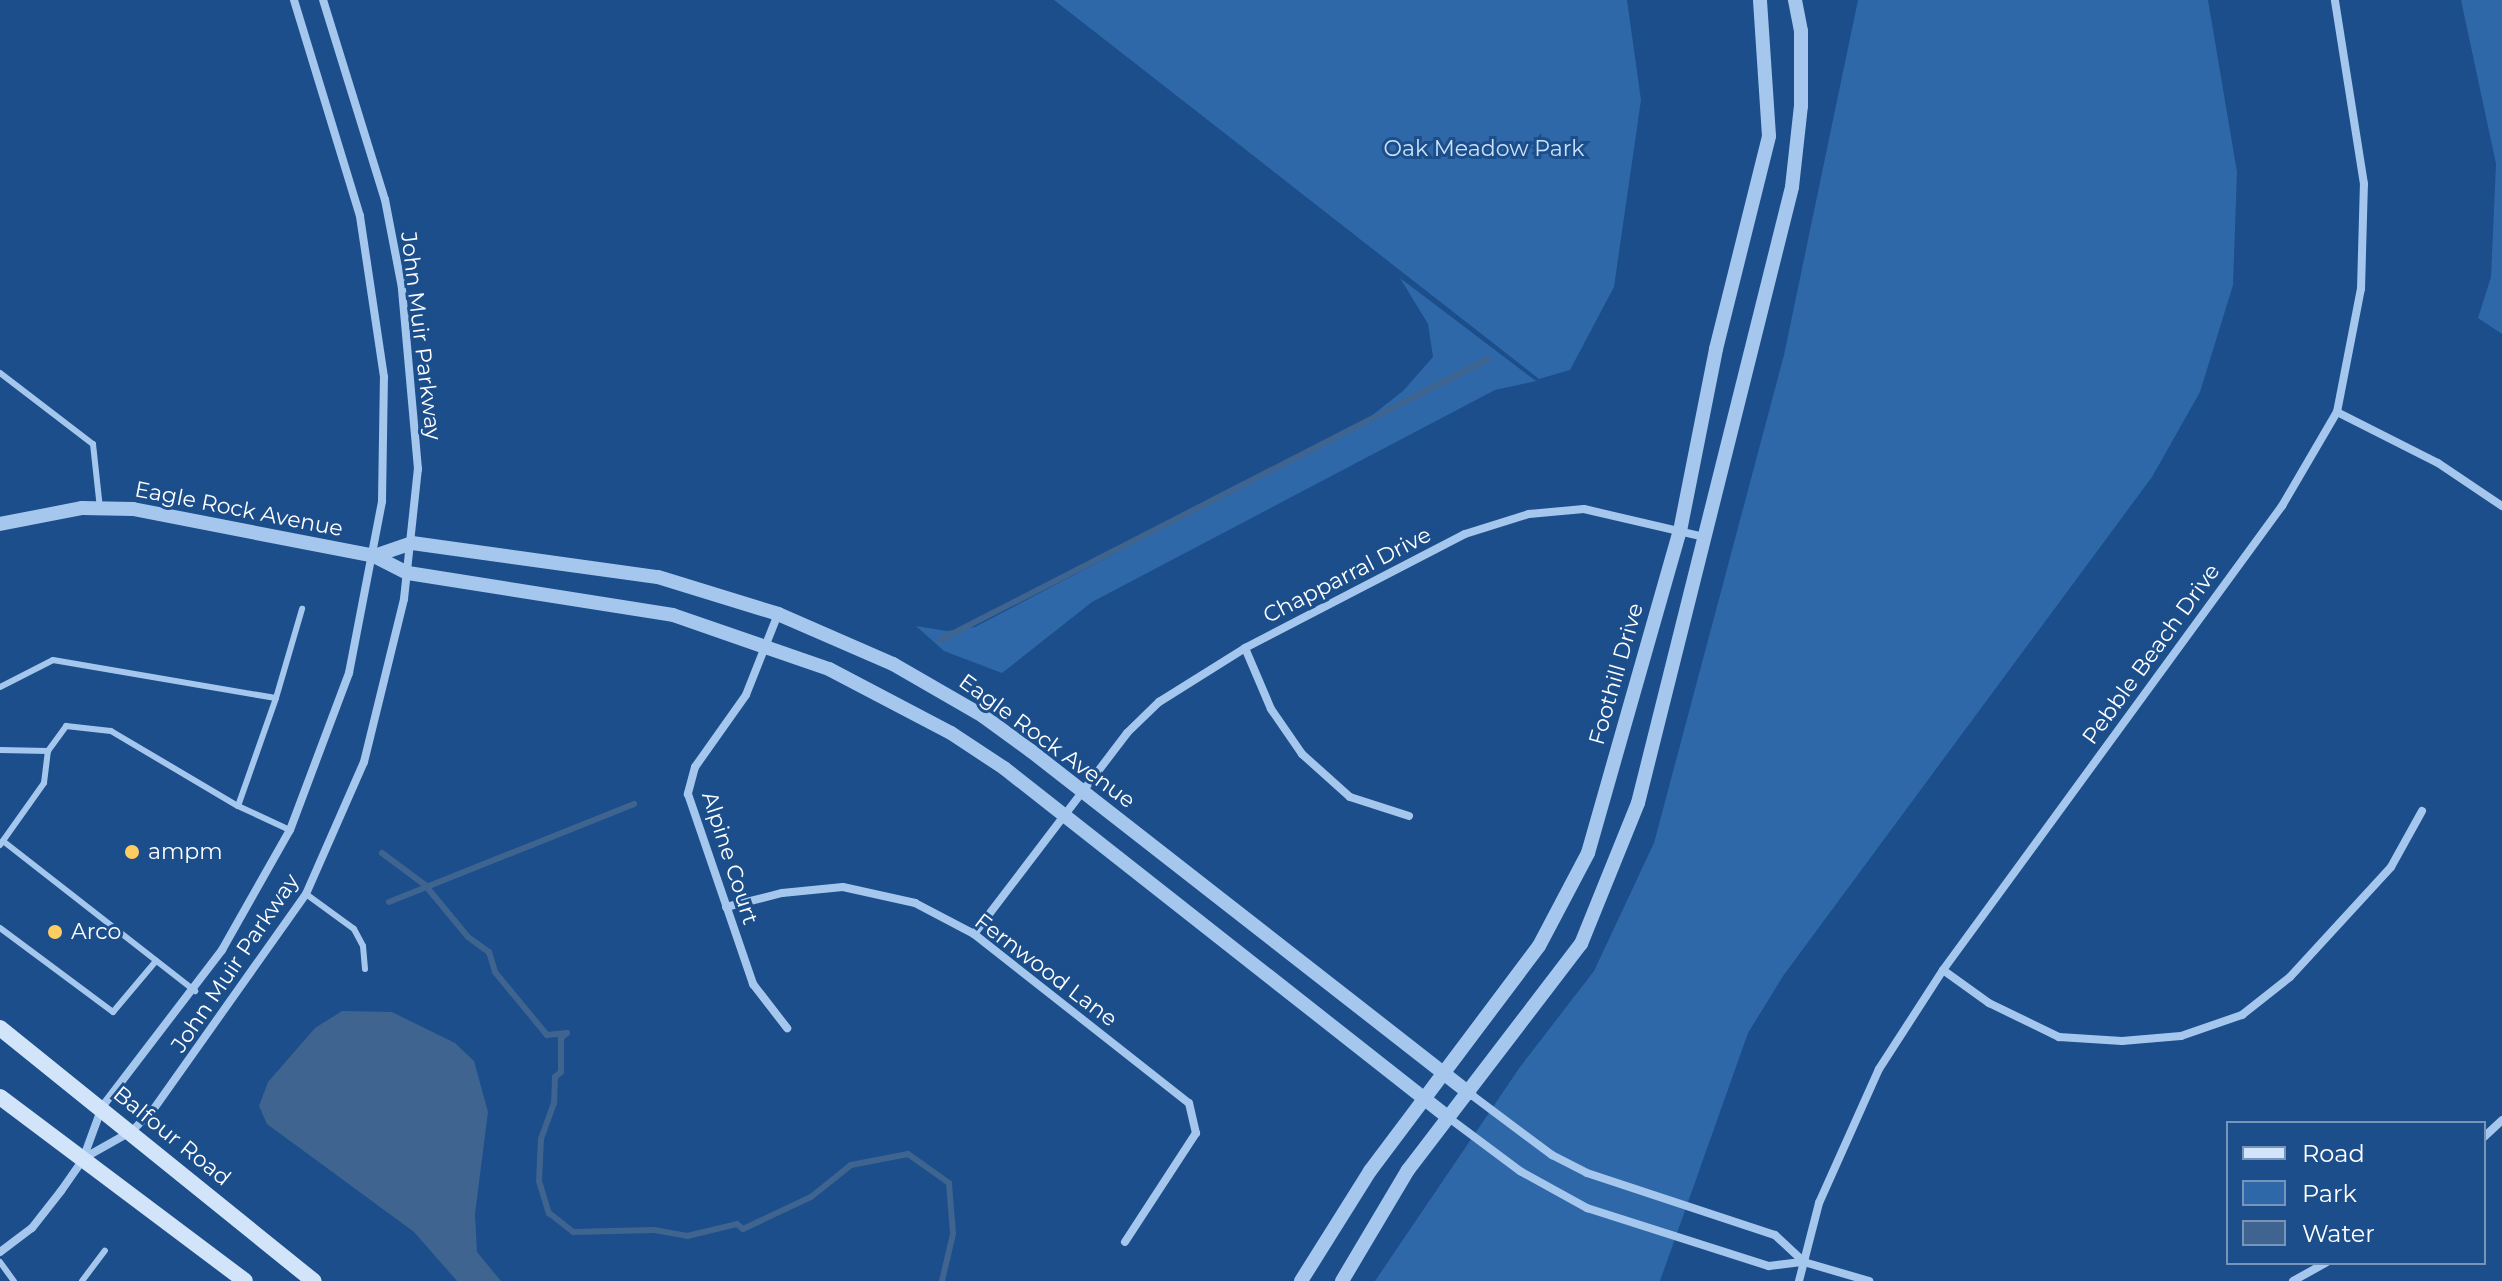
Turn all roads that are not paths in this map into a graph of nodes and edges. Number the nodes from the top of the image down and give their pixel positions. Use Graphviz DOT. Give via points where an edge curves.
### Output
graph roads {
  1 [pos="294,0"];
  2 [pos="323,0"];
  3 [pos="1760,0"];
  4 [pos="1795,0"];
  5 [pos="2335,0"];
  6 [pos="0,373"];
  7 [pos="2337,412"];
  8 [pos="2502,506"];
  9 [pos="100,508"];
  10 [pos="0,524"];
  11 [pos="1680,531"];
  12 [pos="1704,537"];
  13 [pos="412,543"];
  14 [pos="374,556"];
  15 [pos="408,573"];
  16 [pos="302,609"];
  17 [pos="778,614"];
  18 [pos="766,644"];
  19 [pos="1245,648"];
  20 [pos="0,687"];
  21 [pos="276,698"];
  22 [pos="0,750"];
  23 [pos="48,751"];
  24 [pos="1081,791"];
  25 [pos="238,806"];
  26 [pos="2422,811"];
  27 [pos="1063,815"];
  28 [pos="1409,816"];
  29 [pos="290,830"];
  30 [pos="2,843"];
  31 [pos="306,894"];
  32 [pos="726,907"];
  33 [pos="0,928"];
  34 [pos="974,934"];
  35 [pos="156,961"];
  36 [pos="365,969"];
  37 [pos="1943,970"];
  38 [pos="195,991"];
  39 [pos="0,1028"];
  40 [pos="787,1028"];
  41 [pos="1445,1074"];
  42 [pos="1469,1093"];
  43 [pos="0,1097"];
  44 [pos="1425,1098"];
  45 [pos="102,1107"];
  46 [pos="1449,1118"];
  47 [pos="2502,1120"];
  48 [pos="132,1131"];
  49 [pos="2486,1135"];
  50 [pos="83,1159"];
  51 [pos="1125,1242"];
  52 [pos="105,1251"];
  53 [pos="0,1252"];
  54 [pos="0,1262"];
  55 [pos="1804,1262"];
  56 [pos="2322,1265"];
  57 [pos="2296,1280"];
  58 [pos="14,1281"];
  59 [pos="82,1281"];
  60 [pos="245,1281"];
  61 [pos="314,1281"];
  62 [pos="1301,1281"];
  63 [pos="1342,1281"];
  64 [pos="1799,1281"];
  65 [pos="1869,1281"];
  1 -- 14 [label="street, John Muir Parkway" via="360,216 376,300 386,418"];
  2 -- 13 [label="street, John Muir Parkway" via="385,200 402,288 417,434"];
  3 -- 11 [label="street, Foothill Drive" via="1769,136 1716,349"];
  4 -- 12 [label="street" via="1801,31 1801,106 1792,187"];
  5 -- 7 [label="street, Pebble Beach Drive" via="2364,184 2361,289"];
  6 -- 9 [label="lane" via="93,444"];
  7 -- 8 [label="street" via="2438,463"];
  7 -- 37 [label="street, Pebble Beach Drive" via="2282,506"];
  9 -- 10 [label="street, Eagle Rock Avenue"];
  9 -- 14 [label="street, Eagle Rock Avenue" via="133,509"];
  11 -- 12 [label="street, Chapparral Drive"];
  11 -- 19 [label="street, Chapparral Drive" via="1584,509 1529,514 1465,534"];
  11 -- 41 [label="street, Foothill Drive" via="1588,853 1539,946"];
  12 -- 42 [label="street" via="1638,803 1581,944"];
  13 -- 14 [label="street, Eagle Rock Avenue"];
  13 -- 15 [label="street, John Muir Parkway"];
  13 -- 17 [label="street, Eagle Rock Avenue" via="658,577"];
  14 -- 15 [label="street, Eagle Rock Avenue"];
  14 -- 29 [label="street, John Muir Parkway" via="349,673"];
  15 -- 18 [label="street, Eagle Rock Avenue" via="616,603"];
  15 -- 31 [label="street, John Muir Parkway" via="368,748 327,856"];
  16 -- 21 [label="lane"];
  17 -- 18 [label="street, Alpine Court"];
  17 -- 24 [label="street, Eagle Rock Avenue" via="944,692"];
  18 -- 27 [label="street, Eagle Rock Avenue" via="829,669 951,733"];
  18 -- 32 [label="street, Alpine Court" via="736,715 689,779 692,815"];
  19 -- 24 [label="street, Chapparral Drive" via="1159,702"];
  19 -- 28 [label="street" via="1271,709 1302,754 1350,797"];
  20 -- 21 [label="lane" via="53,660"];
  21 -- 25 [label="lane"];
  22 -- 23 [label="lane"];
  23 -- 25 [label="lane" via="66,726 111,731"];
  23 -- 30 [label="lane" via="44,783"];
  24 -- 27 [label="street, Chapparral Drive"];
  24 -- 41 [label="street, Eagle Rock Avenue"];
  25 -- 29 [label="lane"];
  26 -- 37 [label="street" via="2391,867 2290,977 2242,1015 2181,1036 2122,1041 2059,1037 1989,1003"];
  27 -- 34 [label="street, Chapparral Drive"];
  27 -- 44 [label="street, Eagle Rock Avenue"];
  29 -- 38 [label="street, John Muir Parkway"];
  30 -- 35 [label="lane"];
  31 -- 36 [label="lane" via="354,929 363,946"];
  31 -- 48 [label="street, John Muir Parkway" via="240,993"];
  32 -- 34 [label="street, Fernwood Lane" via="782,893 843,887 915,903"];
  32 -- 40 [label="street, Alpine Court" via="753,984"];
  33 -- 35 [label="lane" via="113,1012"];
  34 -- 51 [label="street, Fernwood Lane" via="1189,1103 1196,1133"];
  35 -- 38 [label="lane"];
  37 -- 55 [label="street, Pebble Beach Drive" via="1879,1069 1844,1142 1819,1203"];
  38 -- 45 [label="street, John Muir Parkway"];
  39 -- 45 [label="main road, Balfour Road"];
  41 -- 42 [label="street, Eagle Rock Avenue"];
  41 -- 44 [label="street, Foothill Drive"];
  42 -- 46 [label="street"];
  42 -- 55 [label="street" via="1552,1155 1587,1173 1775,1235"];
  43 -- 50 [label="main road"];
  44 -- 46 [label="street, Eagle Rock Avenue"];
  44 -- 62 [label="street, Foothill Drive" via="1370,1171"];
  45 -- 48 [label="main road, Balfour Road"];
  45 -- 50 [label="street, John Muir Parkway"];
  46 -- 55 [label="street" via="1520,1171 1587,1208 1769,1266"];
  46 -- 63 [label="street" via="1408,1170"];
  47 -- 49 [label="street"];
  48 -- 50 [label="street, John Muir Parkway"];
  48 -- 61 [label="main road, Balfour Road"];
  50 -- 53 [label="street, John Muir Parkway" via="32,1228"];
  50 -- 60 [label="main road"];
  52 -- 59 [label="lane"];
  54 -- 58 [label="lane"];
  55 -- 64 [label="street, Pebble Beach Drive"];
  55 -- 65 [label="street"];
  56 -- 57 [label="street"];
}
